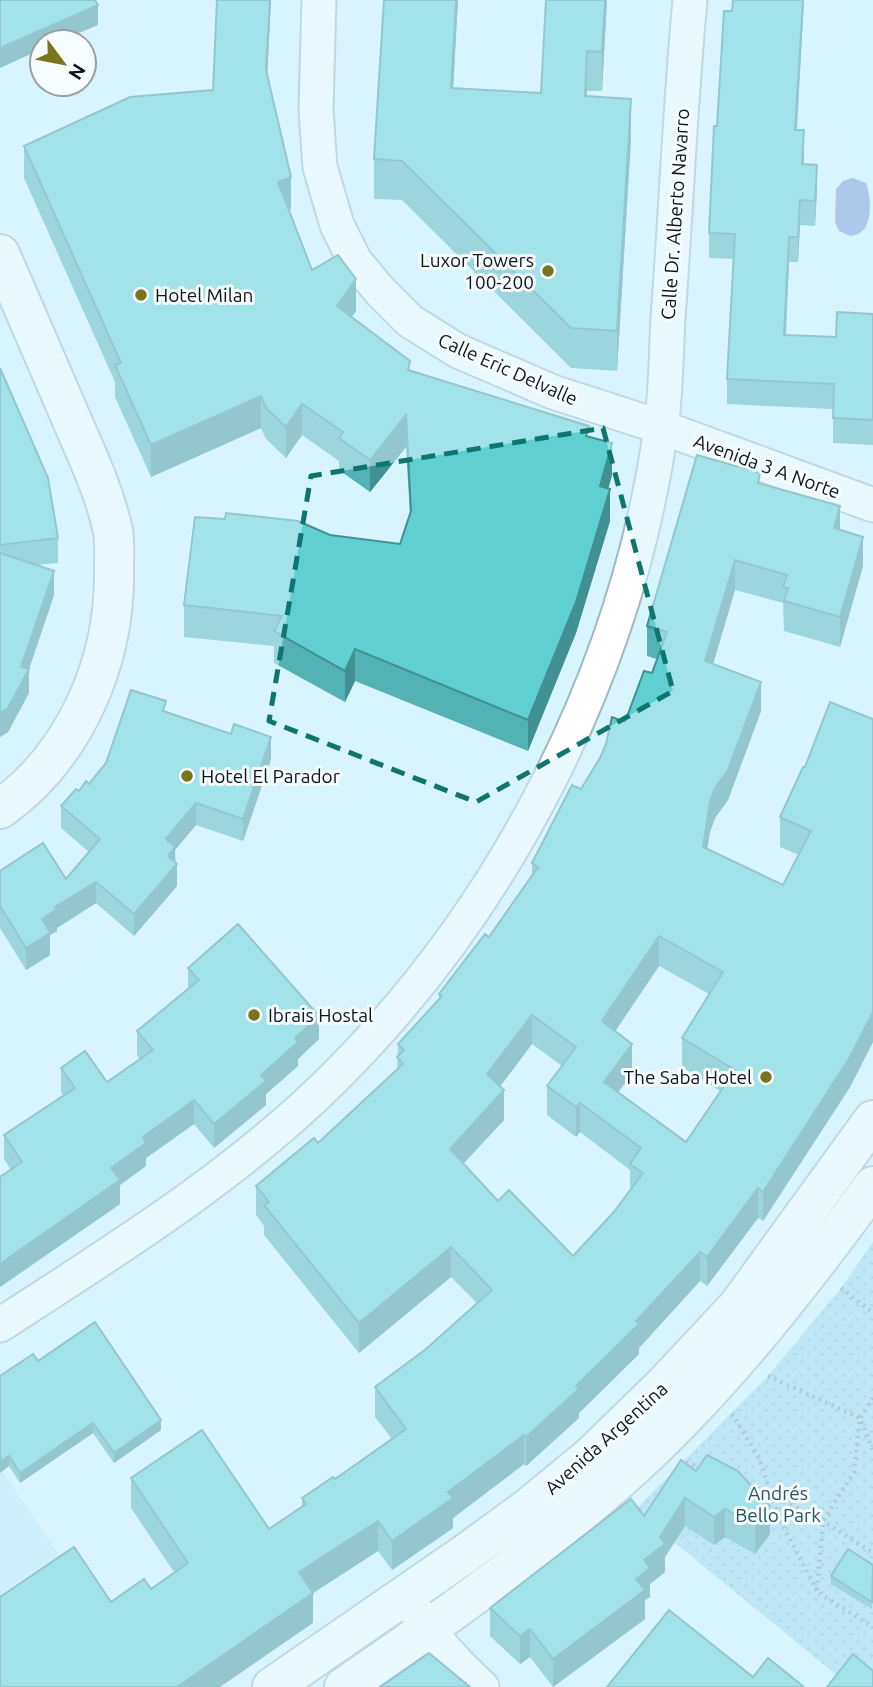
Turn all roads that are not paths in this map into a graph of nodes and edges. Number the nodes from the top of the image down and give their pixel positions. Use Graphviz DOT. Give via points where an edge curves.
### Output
graph roads {
  1 [pos="319,0"];
  2 [pos="690,0"];
  3 [pos="0,254"];
  4 [pos="661,428"];
  5 [pos="873,505"];
  6 [pos="0,809"];
  7 [pos="873,1120"];
  8 [pos="873,1186"];
  9 [pos="0,1325"];
  10 [pos="406,1596"];
  11 [pos="428,1630"];
  12 [pos="272,1687"];
  13 [pos="344,1687"];
  14 [pos="482,1687"];
  1 -- 4 [label="street, Calle Eric Delvalle" via="316,110 320,167 337,225 355,261 410,321 442,343 553,392"];
  2 -- 4 [label="street, Calle Dr. Alberto Navarro"];
  3 -- 6 [label="street" via="93,470 113,532 115,599 102,663 81,716 54,758"];
  4 -- 5 [label="street, Avenida 3 A Norte"];
  4 -- 9 [label="street, Calle Dr. Alberto Navarro" via="638,553 556,768 503,864 435,963 337,1075 262,1143 149,1228"];
  7 -- 10 [label="street, Avenida Argentina" via="738,1306 666,1384 590,1457"];
  8 -- 11 [label="street, Avenida Argentina" via="817,1263 688,1412 613,1485"];
  10 -- 11 [label="street"];
  10 -- 12 [label="street, Avenida Argentina"];
  11 -- 13 [label="street, Avenida Argentina"];
  11 -- 14 [label="street"];
}
